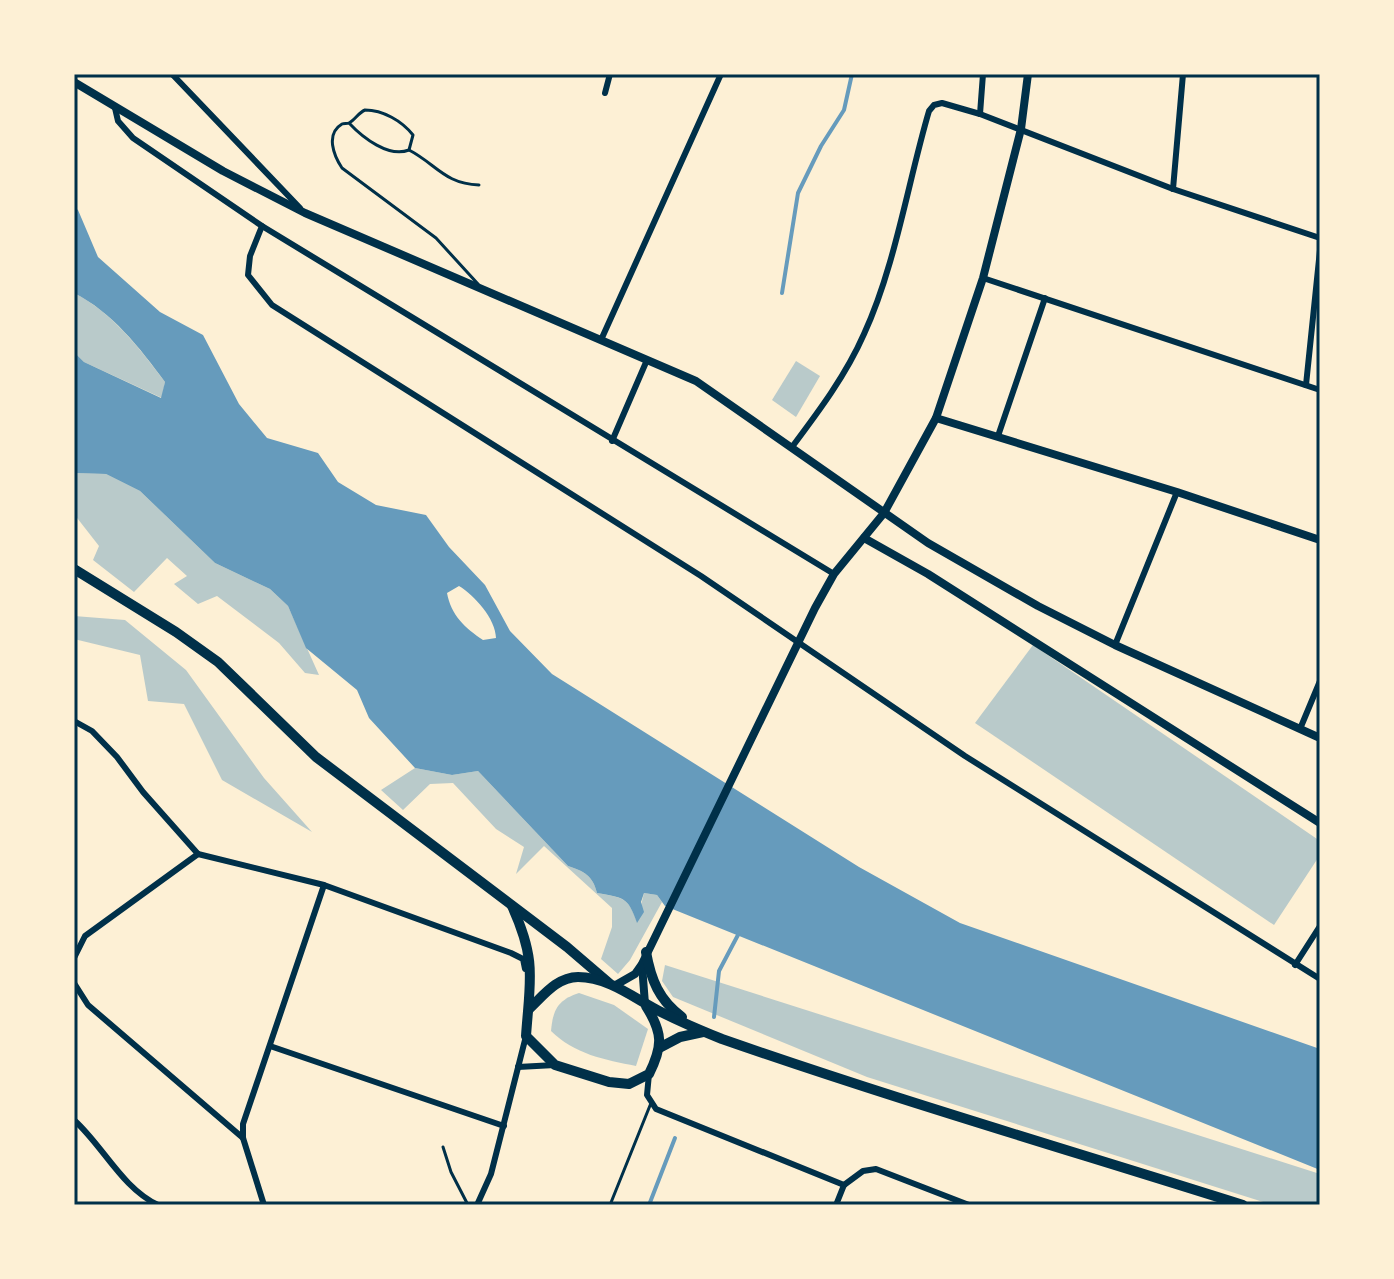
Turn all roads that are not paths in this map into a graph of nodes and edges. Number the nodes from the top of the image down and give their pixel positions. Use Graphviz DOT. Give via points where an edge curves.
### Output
graph roads {
  1 [pos="172,74"];
  2 [pos="610,74"];
  3 [pos="721,74"];
  4 [pos="983,74"];
  5 [pos="1028,74"];
  6 [pos="1183,74"];
  7 [pos="74,82"];
  8 [pos="605,93"];
  9 [pos="115,108"];
  10 [pos="980,114"];
  11 [pos="349,123"];
  12 [pos="1021,129"];
  13 [pos="409,150"];
  14 [pos="479,185"];
  15 [pos="1173,189"];
  16 [pos="305,213"];
  17 [pos="262,226"];
  18 [pos="1320,238"];
  19 [pos="1320,250"];
  20 [pos="983,278"];
  21 [pos="485,293"];
  22 [pos="1045,298"];
  23 [pos="601,340"];
  24 [pos="647,360"];
  25 [pos="1306,385"];
  26 [pos="1320,390"];
  27 [pos="936,418"];
  28 [pos="998,436"];
  29 [pos="612,441"];
  30 [pos="792,447"];
  31 [pos="1177,492"];
  32 [pos="884,513"];
  33 [pos="864,538"];
  34 [pos="1320,540"];
  35 [pos="74,569"];
  36 [pos="834,574"];
  37 [pos="1115,645"];
  38 [pos="1320,681"];
  39 [pos="74,721"];
  40 [pos="1300,729"];
  41 [pos="1320,738"];
  42 [pos="1320,823"];
  43 [pos="198,854"];
  44 [pos="324,885"];
  45 [pos="511,904"];
  46 [pos="1320,926"];
  47 [pos="647,952"];
  48 [pos="74,958"];
  49 [pos="642,964"];
  50 [pos="1295,965"];
  51 [pos="1320,979"];
  52 [pos="74,983"];
  53 [pos="612,985"];
  54 [pos="531,988"];
  55 [pos="645,1004"];
  56 [pos="529,1009"];
  57 [pos="703,1032"];
  58 [pos="526,1036"];
  59 [pos="270,1046"];
  60 [pos="661,1047"];
  61 [pos="555,1065"];
  62 [pos="518,1067"];
  63 [pos="649,1074"];
  64 [pos="651,1103"];
  65 [pos="74,1120"];
  66 [pos="504,1126"];
  67 [pos="243,1138"];
  68 [pos="443,1147"];
  69 [pos="844,1185"];
  70 [pos="158,1205"];
  71 [pos="264,1205"];
  72 [pos="468,1205"];
  73 [pos="477,1205"];
  74 [pos="610,1205"];
  75 [pos="836,1205"];
  76 [pos="969,1205"];
  77 [pos="1243,1205"];
  1 -- 16 [label="street"];
  2 -- 8 [label="street"];
  3 -- 23 [label="street"];
  4 -- 10 [label="street"];
  5 -- 12 [label="street"];
  6 -- 15 [label="street"];
  7 -- 9 [label="street"];
  9 -- 16 [label="street"];
  9 -- 17 [label="street" via="118,121 133,138"];
  10 -- 12 [label="street"];
  10 -- 30 [label="street" via="942,103 929,111 865,333 831,395"];
  11 -- 13 [label="lane" via="375,144 395,152"];
  11 -- 13 [label="lane" via="365,110 400,121 413,135"];
  11 -- 21 [label="lane" via="335,132 332,143 342,168 436,238"];
  12 -- 15 [label="street"];
  12 -- 20 [label="street"];
  13 -- 14 [label="lane" via="440,174"];
  15 -- 18 [label="street"];
  16 -- 21 [label="street"];
  17 -- 29 [label="street"];
  17 -- 50 [label="street" via="248,275 272,305 701,576 965,756"];
  19 -- 25 [label="street"];
  20 -- 22 [label="street"];
  20 -- 27 [label="street"];
  21 -- 23 [label="street"];
  22 -- 25 [label="street"];
  22 -- 28 [label="street"];
  23 -- 24 [label="street"];
  24 -- 29 [label="street"];
  24 -- 30 [label="street" via="696,381"];
  25 -- 26 [label="street"];
  27 -- 28 [label="street"];
  27 -- 32 [label="street"];
  28 -- 31 [label="street"];
  29 -- 36 [label="street"];
  30 -- 32 [label="street"];
  31 -- 34 [label="street"];
  31 -- 37 [label="street"];
  32 -- 33 [label="street"];
  32 -- 37 [label="street" via="1038,606"];
  33 -- 36 [label="street"];
  33 -- 42 [label="street"];
  35 -- 45 [label="main road" via="218,662 316,757"];
  36 -- 47 [label="street"];
  37 -- 40 [label="street"];
  38 -- 40 [label="street"];
  39 -- 43 [label="street" via="117,757"];
  40 -- 41 [label="street"];
  43 -- 44 [label="street"];
  43 -- 48 [label="street" via="85,936"];
  44 -- 54 [label="street" via="511,953 523,959"];
  44 -- 59 [label="street"];
  45 -- 53 [label="main road"];
  45 -- 54 [label="main road" via="527,938"];
  46 -- 50 [label="street"];
  47 -- 49 [label="street"];
  47 -- 57 [label="main road" via="653,982 666,1004"];
  49 -- 53 [label="street" via="635,974"];
  49 -- 55 [label="street"];
  50 -- 51 [label="street"];
  52 -- 67 [label="street" via="88,1005"];
  53 -- 55 [label="main road"];
  53 -- 56 [label="main road" via="578,977 564,980"];
  54 -- 56 [label="main road"];
  55 -- 57 [label="main road"];
  55 -- 60 [label="main road"];
  56 -- 58 [label="main road"];
  57 -- 60 [label="main road"];
  57 -- 77 [label="main road"];
  58 -- 61 [label="main road"];
  58 -- 62 [label="street"];
  59 -- 66 [label="street"];
  59 -- 67 [label="street"];
  60 -- 63 [label="main road"];
  61 -- 62 [label="street"];
  61 -- 63 [label="main road" via="617,1085"];
  62 -- 66 [label="street"];
  63 -- 64 [label="street" via="646,1089"];
  64 -- 69 [label="street" via="664,1113"];
  64 -- 74 [label="lane"];
  65 -- 70 [label="street" via="131,1186"];
  66 -- 73 [label="street"];
  67 -- 71 [label="street"];
  68 -- 72 [label="lane"];
  69 -- 75 [label="street"];
  69 -- 76 [label="street" via="863,1171 876,1169"];
}
